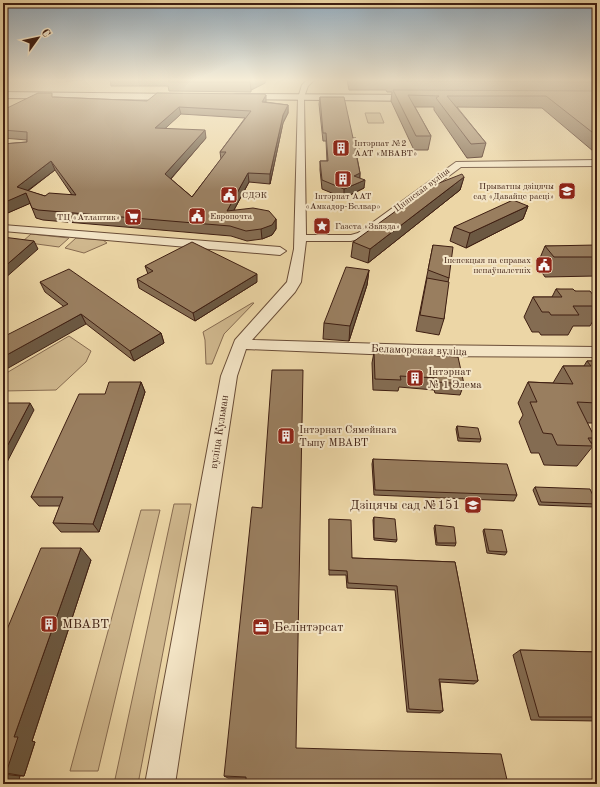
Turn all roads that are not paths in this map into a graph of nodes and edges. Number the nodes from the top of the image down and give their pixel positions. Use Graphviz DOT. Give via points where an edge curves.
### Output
graph roads {
  1 [pos="304,116"];
  2 [pos="597,163"];
  3 [pos="3,228"];
  4 [pos="301,238"];
  5 [pos="280,251"];
  6 [pos="240,344"];
  7 [pos="597,352"];
  8 [pos="160,784"];
  1 -- 4 [label="street, вуліца Кульман"];
  2 -- 4 [label="street, Цнянская вуліца" via="459,164 362,235 351,238"];
  3 -- 5 [label="street"];
  4 -- 6 [label="street, вуліца Кульман" via="296,273 290,289"];
  6 -- 7 [label="street, Беламорская вуліца" via="331,349"];
  6 -- 8 [label="street, вуліца Кульман" via="229,376"];
}
